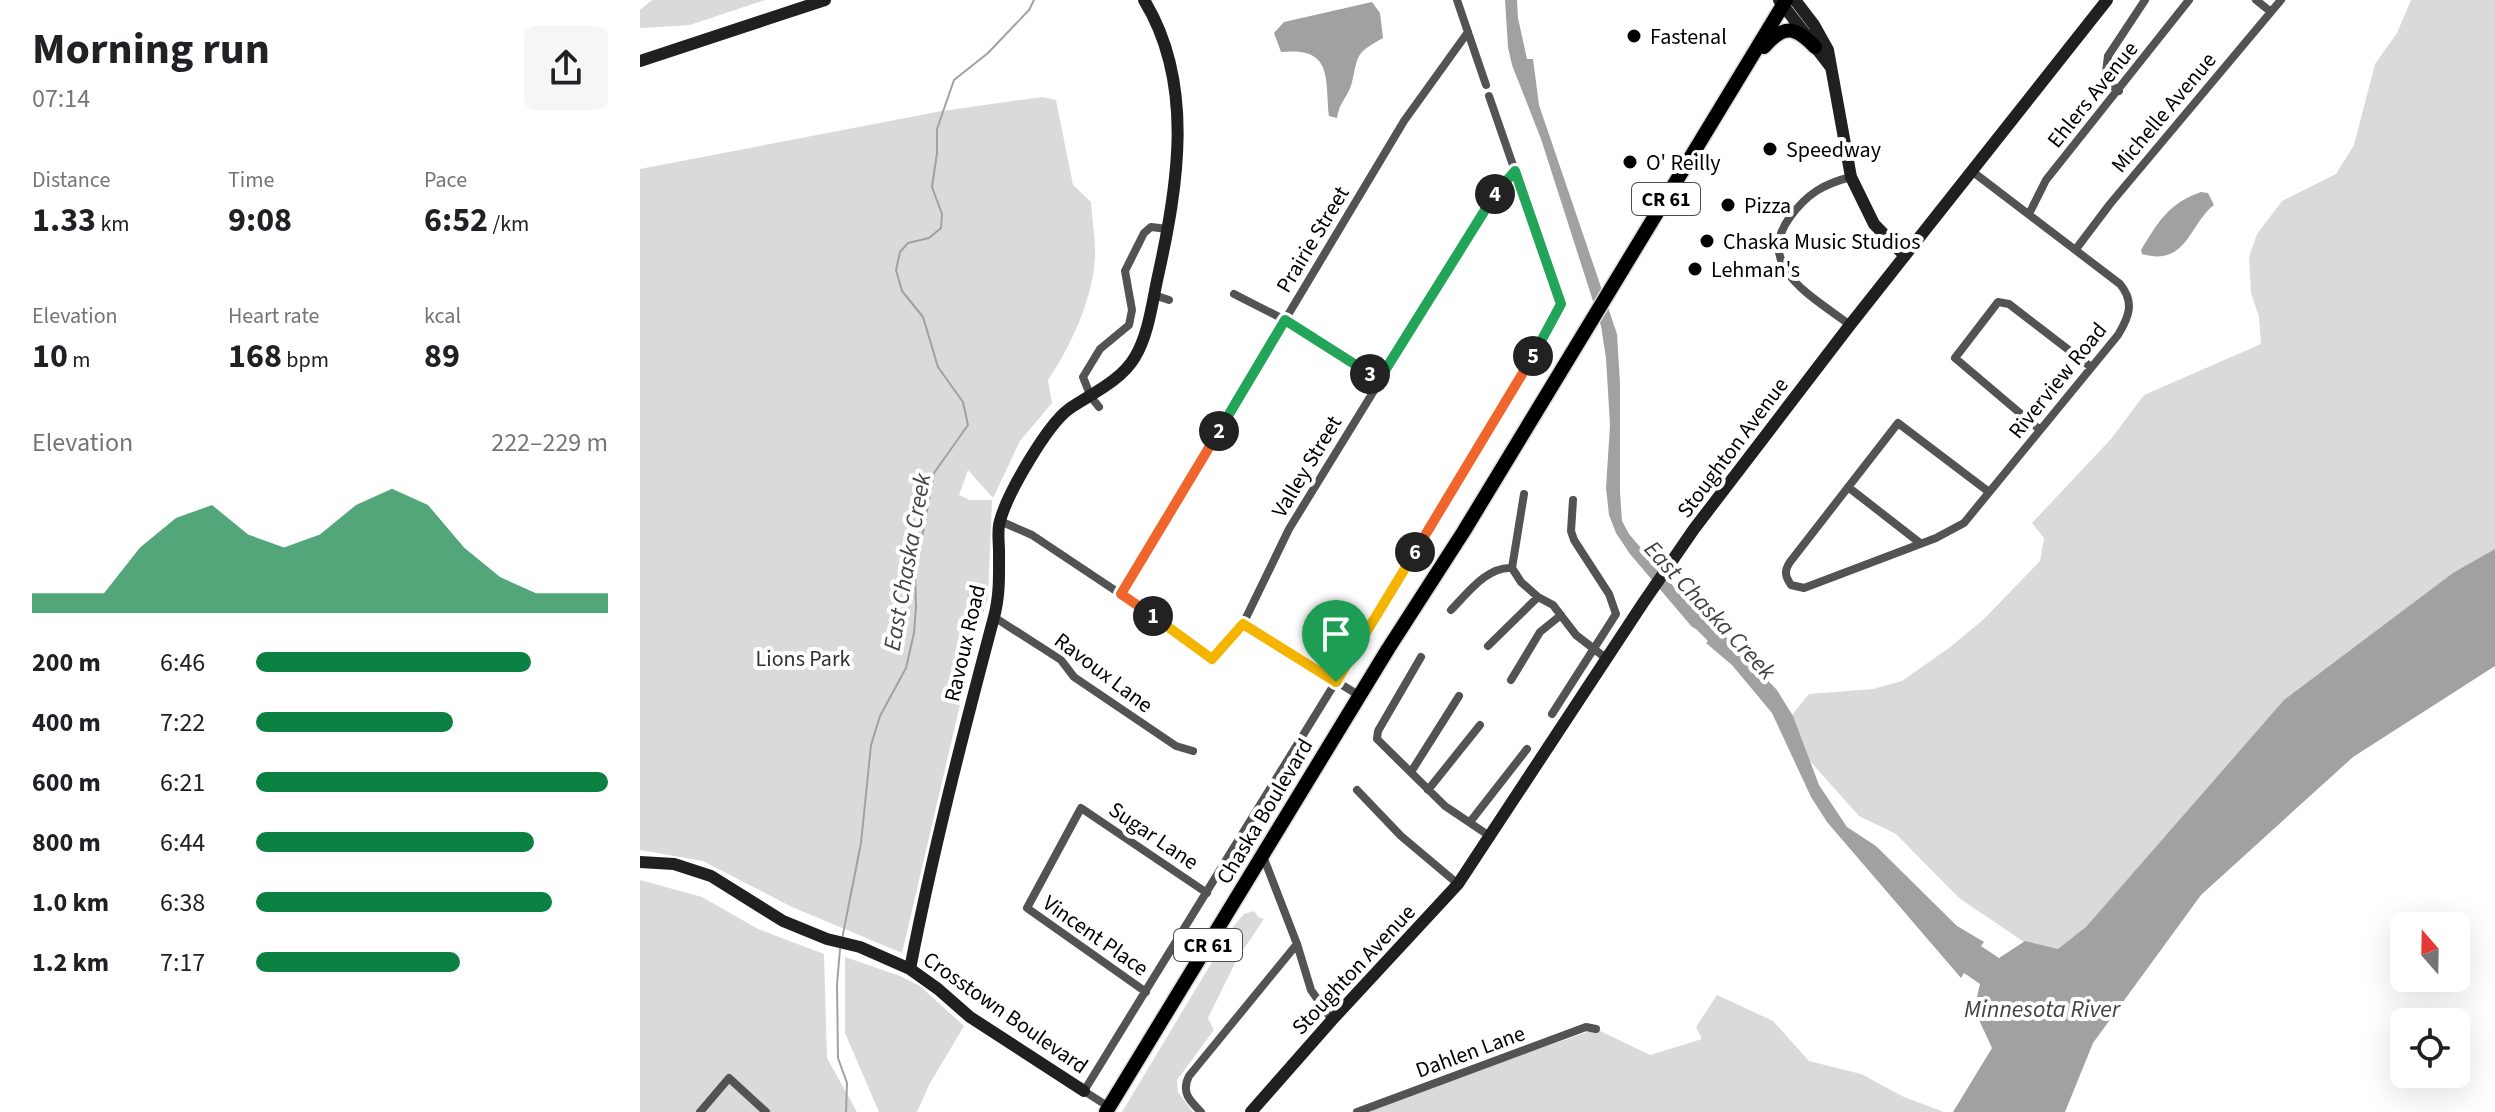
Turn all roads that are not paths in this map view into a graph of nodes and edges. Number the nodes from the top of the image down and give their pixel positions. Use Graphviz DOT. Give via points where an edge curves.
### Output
graph roads {
  1 [pos="825,0"];
  2 [pos="1144,0"];
  3 [pos="1457,0"];
  4 [pos="2107,0"];
  5 [pos="2145,0"];
  6 [pos="2189,0"];
  7 [pos="2256,0"];
  8 [pos="2281,0"];
  9 [pos="1786,1"];
  10 [pos="2271,12"];
  11 [pos="1468,32"];
  12 [pos="1815,47"];
  13 [pos="640,61"];
  14 [pos="1830,66"];
  15 [pos="1739,79"];
  16 [pos="1486,85"];
  17 [pos="2119,91"];
  18 [pos="1489,96"];
  19 [pos="1515,171"];
  20 [pos="1973,172"];
  21 [pos="1851,177"];
  22 [pos="2029,214"];
  23 [pos="1168,229"];
  24 [pos="2076,249"];
  25 [pos="1905,256"];
  26 [pos="1234,294"];
  27 [pos="1154,295"];
  28 [pos="1169,300"];
  29 [pos="1285,320"];
  30 [pos="1850,325"];
  31 [pos="2091,367"];
  32 [pos="1379,380"];
  33 [pos="1095,402"];
  34 [pos="2040,430"];
  35 [pos="1848,487"];
  36 [pos="1989,492"];
  37 [pos="1524,494"];
  38 [pos="1573,500"];
  39 [pos="1000,521"];
  40 [pos="1920,543"];
  41 [pos="1512,568"];
  42 [pos="1121,594"];
  43 [pos="1538,597"];
  44 [pos="1451,610"];
  45 [pos="1561,615"];
  46 [pos="994,617"];
  47 [pos="1243,624"];
  48 [pos="1488,646"];
  49 [pos="1592,650"];
  50 [pos="1421,657"];
  51 [pos="1607,659"];
  52 [pos="1511,680"];
  53 [pos="1336,682"];
  54 [pos="1360,696"];
  55 [pos="1459,696"];
  56 [pos="1552,714"];
  57 [pos="1480,725"];
  58 [pos="1527,749"];
  59 [pos="1193,751"];
  60 [pos="1411,772"];
  61 [pos="1357,790"];
  62 [pos="1428,790"];
  63 [pos="1470,822"];
  64 [pos="1491,837"];
  65 [pos="1263,856"];
  66 [pos="640,862"];
  67 [pos="1458,884"];
  68 [pos="1207,893"];
  69 [pos="1027,908"];
  70 [pos="1297,944"];
  71 [pos="910,969"];
  72 [pos="1146,992"];
  73 [pos="1332,1020"];
  74 [pos="1596,1029"];
  75 [pos="1084,1091"];
  76 [pos="1107,1109"];
  77 [pos="1360,1111"];
  78 [pos="700,1112"];
  79 [pos="766,1112"];
  80 [pos="1201,1112"];
  81 [pos="1251,1112"];
  1 -- 13 [label="street"];
  2 -- 23 [label="street, Ravoux Road" via="1166,46 1175,95 1179,160"];
  3 -- 11 [label="street"];
  4 -- 20 [label="street, Stoughton Avenue"];
  5 -- 17 [label="street" via="2108,56 2105,80"];
  6 -- 17 [label="street, Ehlers Avenue"];
  7 -- 10 [label="street"];
  8 -- 10 [label="street, Michelle Avenue"];
  9 -- 12 [label="street"];
  9 -- 14 [label="street" via="1823,38"];
  9 -- 15 [label="main road, Chaska Boulevard / CR 61"];
  10 -- 24 [label="street, Michelle Avenue"];
  11 -- 16 [label="street"];
  11 -- 29 [label="street, Prairie Street" via="1404,121"];
  12 -- 14 [label="street"];
  12 -- 15 [label="main road" via="1800,32 1779,33"];
  14 -- 21 [label="street"];
  15 -- 54 [label="main road, Chaska Boulevard / CR 61"];
  17 -- 22 [label="street, Ehlers Avenue" via="2046,180"];
  18 -- 19 [label="street"];
  19 -- 32 [label="street, Valley Street" via="1493,197"];
  19 -- 53 [label="street" via="1561,304"];
  20 -- 22 [label="street, Riverview Road"];
  20 -- 25 [label="street, Stoughton Avenue"];
  21 -- 25 [label="street" via="1874,224"];
  21 -- 30 [label="street" via="1807,196 1782,229 1778,244 1785,271"];
  22 -- 24 [label="street, Riverview Road"];
  23 -- 27 [label="street, Ravoux Road"];
  23 -- 33 [label="street" via="1151,227 1131,256 1125,271 1132,310 1129,325 1100,349 1083,377"];
  24 -- 31 [label="street, Riverview Road" via="2120,284 2130,304 2127,320"];
  25 -- 30 [label="street, Stoughton Avenue"];
  26 -- 29 [label="street"];
  27 -- 28 [label="street"];
  27 -- 33 [label="street, Ravoux Road" via="1134,359"];
  29 -- 32 [label="street"];
  29 -- 42 [label="street, Prairie Street"];
  30 -- 51 [label="street, Stoughton Avenue" via="1673,558"];
  31 -- 34 [label="street, Riverview Road"];
  31 -- 34 [label="street" via="2009,304 1998,302 1955,358"];
  32 -- 47 [label="street, Valley Street" via="1289,529"];
  33 -- 39 [label="street, Ravoux Road" via="1067,411 1038,447"];
  34 -- 36 [label="street, Riverview Road"];
  35 -- 36 [label="street" via="1898,423"];
  35 -- 40 [label="street"];
  35 -- 40 [label="street, Riverview Road" via="1786,569 1791,585 1804,588"];
  36 -- 40 [label="street, Riverview Road" via="1964,523"];
  37 -- 41 [label="street"];
  38 -- 49 [label="street" via="1574,540 1616,614"];
  39 -- 42 [label="street" via="1032,535"];
  39 -- 46 [label="street, Ravoux Road" via="1000,590"];
  41 -- 43 [label="street"];
  41 -- 44 [label="street" via="1495,570"];
  42 -- 47 [label="street, Valley Street" via="1212,659"];
  43 -- 45 [label="street"];
  43 -- 48 [label="street"];
  45 -- 49 [label="street"];
  45 -- 52 [label="street" via="1540,632"];
  46 -- 59 [label="street, Ravoux Lane" via="1176,746"];
  46 -- 71 [label="street, Ravoux Road" via="950,781"];
  47 -- 53 [label="street"];
  49 -- 51 [label="street"];
  49 -- 56 [label="street"];
  50 -- 60 [label="street" via="1377,739"];
  51 -- 64 [label="street, Stoughton Avenue"];
  53 -- 54 [label="street"];
  53 -- 68 [label="street"];
  54 -- 65 [label="main road, Chaska Boulevard / CR 61"];
  55 -- 60 [label="street"];
  57 -- 62 [label="street"];
  58 -- 63 [label="street"];
  60 -- 62 [label="street"];
  61 -- 67 [label="street"];
  62 -- 63 [label="street"];
  63 -- 64 [label="street"];
  64 -- 67 [label="street, Stoughton Avenue"];
  65 -- 70 [label="street"];
  65 -- 76 [label="main road, Chaska Boulevard / CR 61"];
  66 -- 71 [label="street, Crosstown Boulevard" via="674,864 711,876 783,921"];
  67 -- 73 [label="street, Stoughton Avenue"];
  68 -- 69 [label="street, Sugar Lane" via="1081,808"];
  68 -- 72 [label="street"];
  69 -- 72 [label="street, Vincent Place"];
  70 -- 73 [label="street" via="1311,990"];
  70 -- 80 [label="street" via="1189,1076 1186,1094"];
  71 -- 75 [label="street, Crosstown Boulevard" via="970,1017"];
  72 -- 75 [label="street"];
  73 -- 81 [label="street, Stoughton Avenue"];
  74 -- 77 [label="street, Dahlen Lane" via="1586,1027"];
  75 -- 76 [label="street"];
  78 -- 79 [label="street" via="729,1078"];
}
